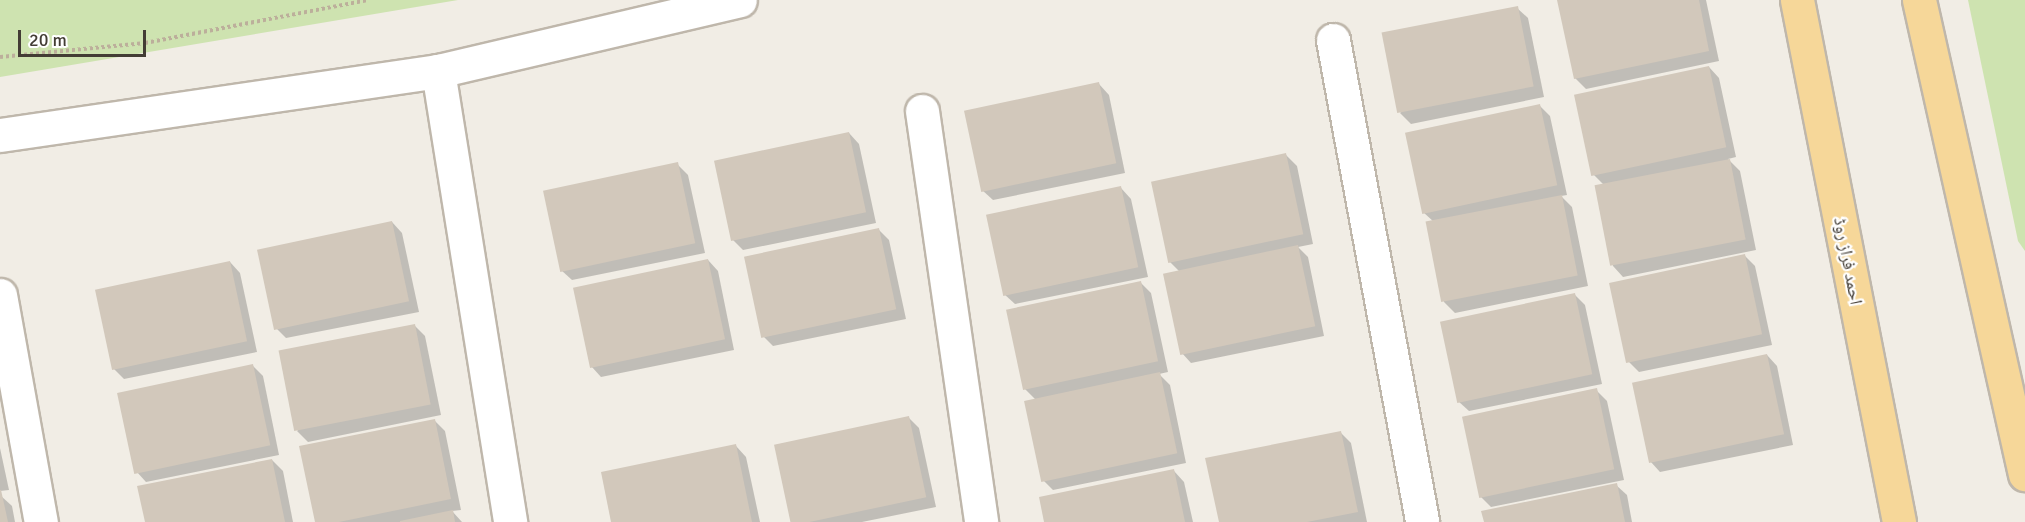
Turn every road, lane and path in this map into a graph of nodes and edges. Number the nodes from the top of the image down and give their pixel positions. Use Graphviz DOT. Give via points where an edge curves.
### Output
graph roads {
  1 [pos="368,0"];
  2 [pos="740,0"];
  3 [pos="1797,0"];
  4 [pos="1919,0"];
  5 [pos="1333,40"];
  6 [pos="0,57"];
  7 [pos="438,71"];
  8 [pos="922,111"];
  9 [pos="0,135"];
  10 [pos="0,295"];
  11 [pos="2025,474"];
  12 [pos="41,522"];
  13 [pos="510,522"];
  14 [pos="981,522"];
  15 [pos="1422,522"];
  16 [pos="1899,522"];
  1 -- 6 [label="path" via="146,43"];
  2 -- 7 [label="street"];
  3 -- 16 [label="main road, احمد فراز روڈ"];
  4 -- 11 [label="main road"];
  5 -- 15 [label="street"];
  7 -- 9 [label="street"];
  7 -- 13 [label="street"];
  8 -- 14 [label="street"];
  10 -- 12 [label="street"];
}
